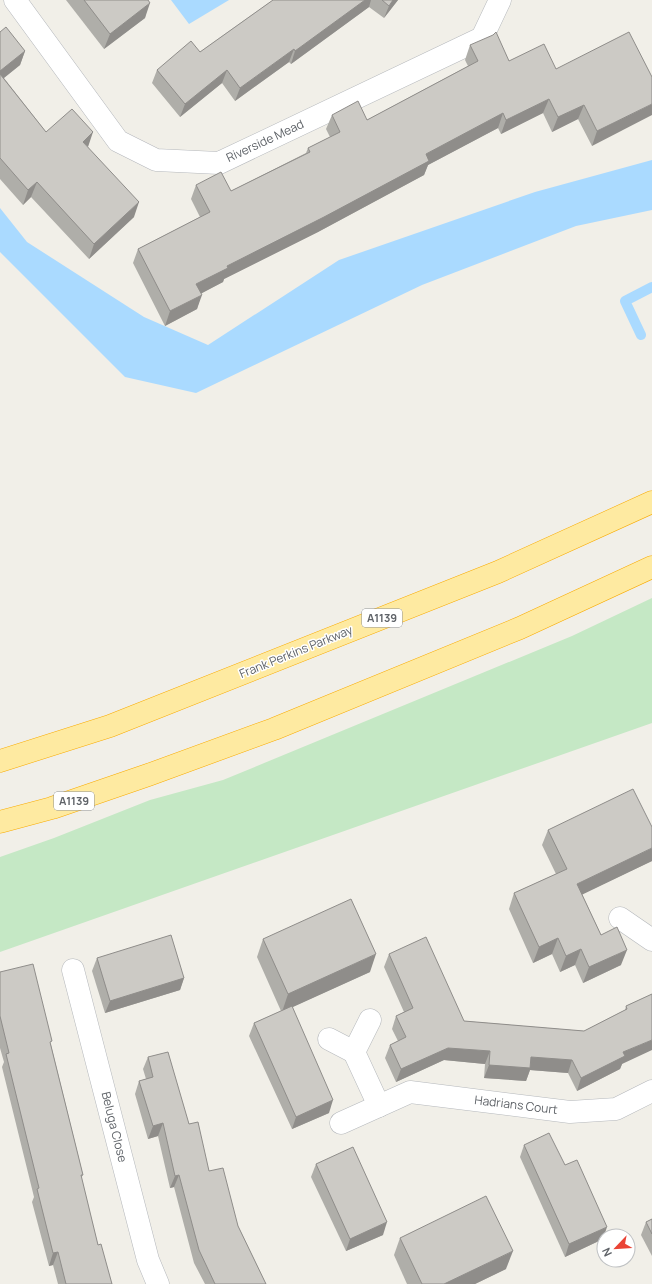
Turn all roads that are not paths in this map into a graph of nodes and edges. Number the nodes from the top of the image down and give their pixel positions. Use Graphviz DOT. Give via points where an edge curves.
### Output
graph roads {
  1 [pos="15,0"];
  2 [pos="500,0"];
  3 [pos="652,502"];
  4 [pos="652,567"];
  5 [pos="0,760"];
  6 [pos="0,822"];
  7 [pos="620,918"];
  8 [pos="652,940"];
  9 [pos="73,970"];
  10 [pos="370,1020"];
  11 [pos="329,1039"];
  12 [pos="354,1052"];
  13 [pos="652,1091"];
  14 [pos="379,1106"];
  15 [pos="341,1123"];
  16 [pos="158,1284"];
  1 -- 2 [label="street, Riverside Mead" via="118,141 156,160 219,163 482,38"];
  3 -- 5 [label="highway, Frank Perkins Parkway / A1139" via="498,572 110,726"];
  4 -- 6 [label="highway, A1139" via="506,634 274,729 52,808"];
  7 -- 8 [label="street"];
  9 -- 16 [label="street, Beluga Close" via="148,1260"];
  10 -- 12 [label="street"];
  11 -- 12 [label="street"];
  12 -- 14 [label="street"];
  13 -- 14 [label="street, Hadrians Court" via="616,1109 570,1112 410,1092"];
  14 -- 15 [label="street, Hadrians Court"];
}
